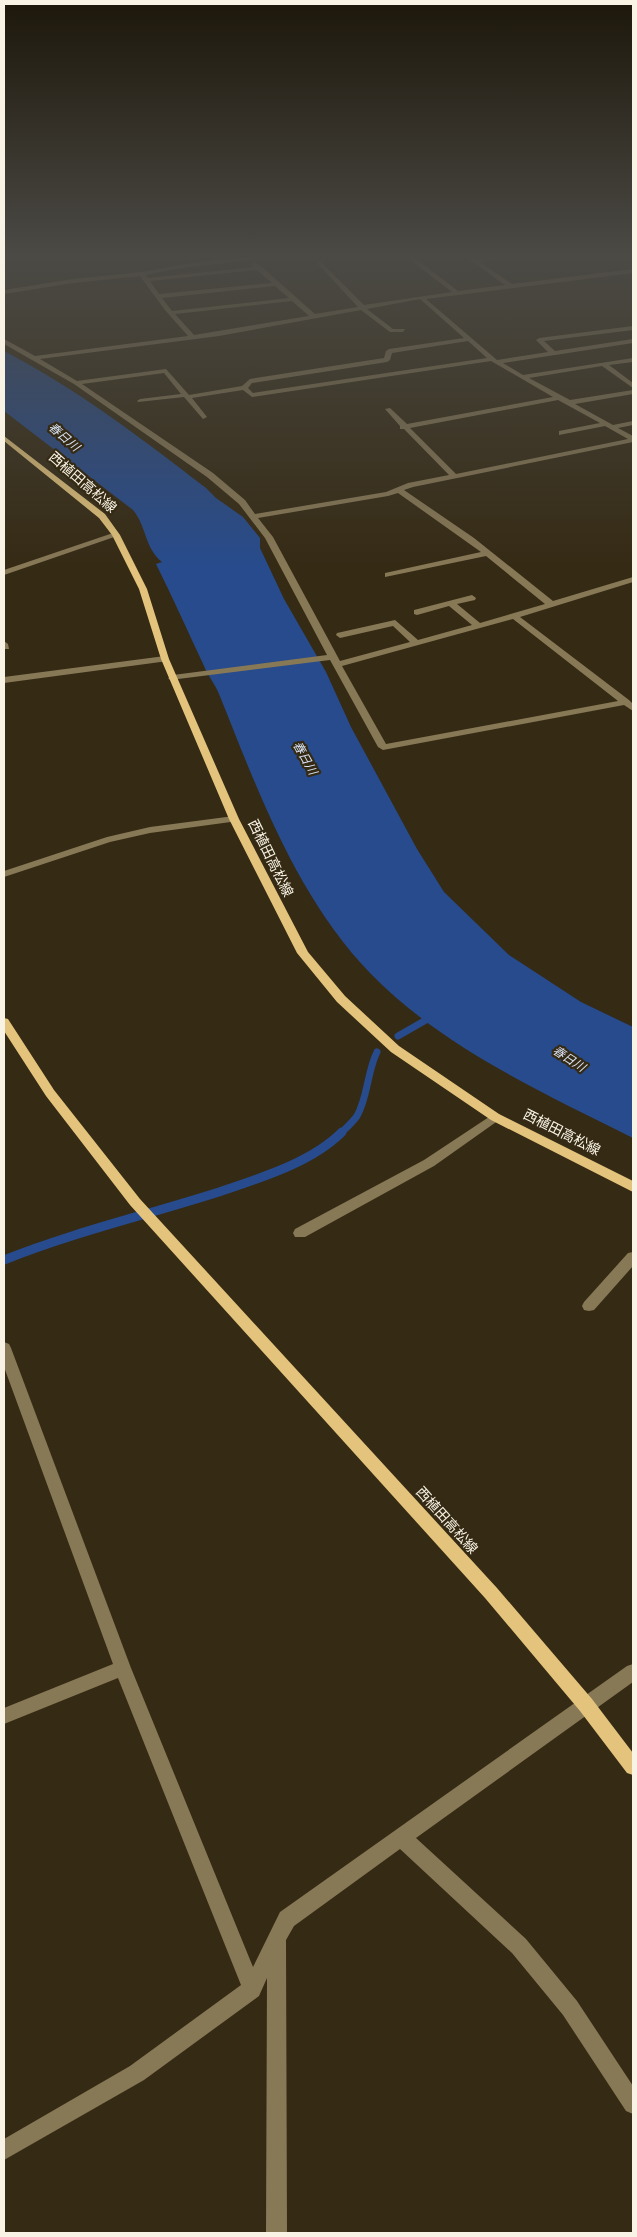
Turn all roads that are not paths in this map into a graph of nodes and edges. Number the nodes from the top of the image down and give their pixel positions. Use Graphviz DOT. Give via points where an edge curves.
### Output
graph roads {
  1 [pos="37,359"];
  2 [pos="387,359"];
  3 [pos="499,359"];
  4 [pos="494,360"];
  5 [pos="633,360"];
  6 [pos="603,364"];
  7 [pos="521,377"];
  8 [pos="76,383"];
  9 [pos="633,386"];
  10 [pos="244,388"];
  11 [pos="633,392"];
  12 [pos="186,396"];
  13 [pos="558,398"];
  14 [pos="140,401"];
  15 [pos="567,403"];
  16 [pos="388,409"];
  17 [pos="203,417"];
  18 [pos="633,423"];
  19 [pos="609,426"];
  20 [pos="404,427"];
  21 [pos="562,433"];
  22 [pos="4,438"];
  23 [pos="633,439"];
  24 [pos="454,476"];
  25 [pos="400,491"];
  26 [pos="254,516"];
  27 [pos="116,535"];
  28 [pos="487,553"];
  29 [pos="4,573"];
  30 [pos="388,575"];
  31 [pos="633,579"];
  32 [pos="472,598"];
  33 [pos="451,603"];
  34 [pos="550,603"];
  35 [pos="417,612"];
  36 [pos="514,616"];
  37 [pos="478,626"];
  38 [pos="340,635"];
  39 [pos="416,643"];
  40 [pos="164,659"];
  41 [pos="335,661"];
  42 [pos="173,678"];
  43 [pos="4,680"];
  44 [pos="629,705"];
  45 [pos="234,819"];
  46 [pos="4,874"];
  47 [pos="4,1022"];
  48 [pos="495,1116"];
  49 [pos="633,1187"];
  50 [pos="300,1233"];
  51 [pos="633,1258"];
  52 [pos="589,1306"];
  53 [pos="4,1348"];
  54 [pos="123,1668"];
  55 [pos="633,1672"];
  56 [pos="586,1705"];
  57 [pos="4,1716"];
  58 [pos="633,1767"];
  59 [pos="401,1837"];
  60 [pos="277,1937"];
  61 [pos="252,1989"];
  62 [pos="633,2104"];
  63 [pos="4,2150"];
  64 [pos="277,2233"];
  1 -- 8 [label="street"];
  2 -- 10 [label="street" via="250,381"];
  3 -- 4 [label="street"];
  4 -- 7 [label="street"];
  4 -- 10 [label="street" via="252,395"];
  5 -- 6 [label="street"];
  6 -- 7 [label="street"];
  6 -- 9 [label="street"];
  7 -- 13 [label="street"];
  8 -- 12 [label="street" via="166,370"];
  8 -- 26 [label="street" via="210,475"];
  10 -- 12 [label="street"];
  11 -- 15 [label="street"];
  12 -- 14 [label="street"];
  12 -- 17 [label="street"];
  13 -- 15 [label="street"];
  13 -- 20 [label="street"];
  15 -- 19 [label="street"];
  16 -- 20 [label="street"];
  18 -- 19 [label="street"];
  19 -- 21 [label="street"];
  19 -- 23 [label="street"];
  20 -- 24 [label="street"];
  22 -- 27 [label="main road, 西植田高松線" via="102,516"];
  23 -- 24 [label="street"];
  24 -- 25 [label="street" via="411,485"];
  25 -- 26 [label="street"];
  25 -- 28 [label="street"];
  26 -- 41 [label="street" via="269,537"];
  27 -- 29 [label="street"];
  27 -- 40 [label="main road, 西植田高松線" via="143,590"];
  28 -- 30 [label="street"];
  28 -- 34 [label="street"];
  31 -- 34 [label="street"];
  32 -- 33 [label="street"];
  33 -- 35 [label="street"];
  33 -- 37 [label="street"];
  34 -- 36 [label="street"];
  36 -- 37 [label="street"];
  36 -- 44 [label="street"];
  37 -- 39 [label="street"];
  38 -- 39 [label="street" via="395,623"];
  39 -- 41 [label="street"];
  40 -- 42 [label="main road, 西植田高松線"];
  40 -- 43 [label="street"];
  41 -- 42 [label="street"];
  41 -- 44 [label="street" via="383,747"];
  42 -- 45 [label="main road, 西植田高松線"];
  45 -- 46 [label="street" via="150,830 107,840"];
  45 -- 48 [label="main road, 西植田高松線" via="303,953 341,999 395,1049"];
  47 -- 56 [label="main road, 西植田高松線" via="50,1093 135,1202 491,1593"];
  48 -- 49 [label="main road, 西植田高松線"];
  48 -- 50 [label="street" via="429,1163"];
  51 -- 52 [label="street"];
  53 -- 54 [label="street"];
  54 -- 57 [label="street"];
  54 -- 61 [label="street"];
  55 -- 56 [label="street"];
  56 -- 58 [label="main road, 西植田高松線"];
  56 -- 59 [label="street"];
  59 -- 60 [label="street" via="287,1919"];
  59 -- 62 [label="street" via="519,1946 570,2008"];
  60 -- 61 [label="street"];
  60 -- 64 [label="street"];
  61 -- 63 [label="street" via="137,2073"];
}
